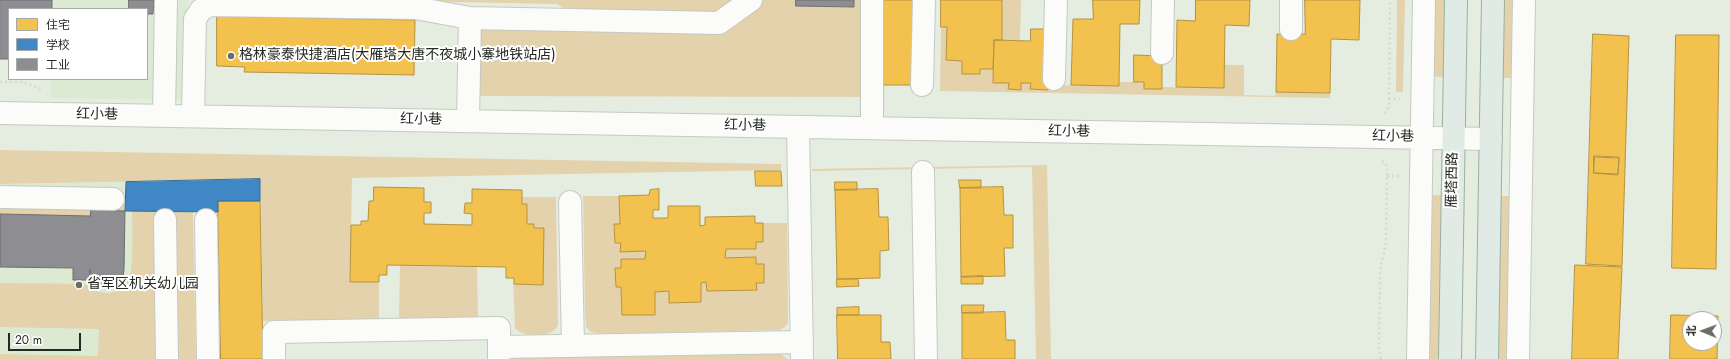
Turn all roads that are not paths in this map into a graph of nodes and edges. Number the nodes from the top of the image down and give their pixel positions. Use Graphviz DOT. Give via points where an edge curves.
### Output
graph roads {
  1 [pos="166,0"];
  2 [pos="751,0"];
  3 [pos="872,0"];
  4 [pos="924,0"];
  5 [pos="1056,0"];
  6 [pos="1163,0"];
  7 [pos="1291,0"];
  8 [pos="1424,0"];
  9 [pos="1456,0"];
  10 [pos="1493,0"];
  11 [pos="1524,0"];
  12 [pos="470,18"];
  13 [pos="1291,28"];
  14 [pos="1162,53"];
  15 [pos="1054,79"];
  16 [pos="922,85"];
  17 [pos="0,113"];
  18 [pos="164,116"];
  19 [pos="193,116"];
  20 [pos="468,121"];
  21 [pos="798,127"];
  22 [pos="872,128"];
  23 [pos="1422,138"];
  24 [pos="1454,138"];
  25 [pos="1491,139"];
  26 [pos="923,172"];
  27 [pos="0,197"];
  28 [pos="113,199"];
  29 [pos="570,202"];
  30 [pos="165,220"];
  31 [pos="206,220"];
  32 [pos="572,346"];
  33 [pos="802,350"];
  34 [pos="499,353"];
  35 [pos="167,359"];
  36 [pos="208,359"];
  37 [pos="274,359"];
  38 [pos="926,359"];
  39 [pos="1418,359"];
  40 [pos="1450,359"];
  41 [pos="1487,359"];
  42 [pos="1518,359"];
  1 -- 18 [label="street"];
  2 -- 12 [label="street" via="719,23"];
  3 -- 22 [label="street"];
  4 -- 16 [label="street"];
  5 -- 15 [label="street"];
  6 -- 14 [label="street"];
  7 -- 13 [label="street"];
  8 -- 23 [label="street"];
  9 -- 24 [label="main road, 雁塔西路"];
  10 -- 25 [label="main road"];
  11 -- 42 [label="street"];
  12 -- 19 [label="street" via="415,8 214,4 207,6 198,12 195,23"];
  12 -- 20 [label="street"];
  17 -- 18 [label="street, 红小巷"];
  18 -- 19 [label="street, 红小巷"];
  19 -- 20 [label="street, 红小巷"];
  20 -- 21 [label="street, 红小巷"];
  21 -- 22 [label="street, 红小巷"];
  21 -- 33 [label="street"];
  22 -- 23 [label="street, 红小巷"];
  23 -- 24 [label="street, 红小巷"];
  23 -- 39 [label="street"];
  24 -- 25 [label="street, 红小巷"];
  24 -- 40 [label="main road, 雁塔西路"];
  25 -- 41 [label="main road"];
  26 -- 38 [label="street"];
  27 -- 28 [label="street"];
  29 -- 32 [label="street"];
  30 -- 35 [label="street"];
  31 -- 36 [label="street"];
  32 -- 33 [label="street"];
  32 -- 34 [label="street"];
  34 -- 37 [label="street" via="499,328 274,332"];
}
